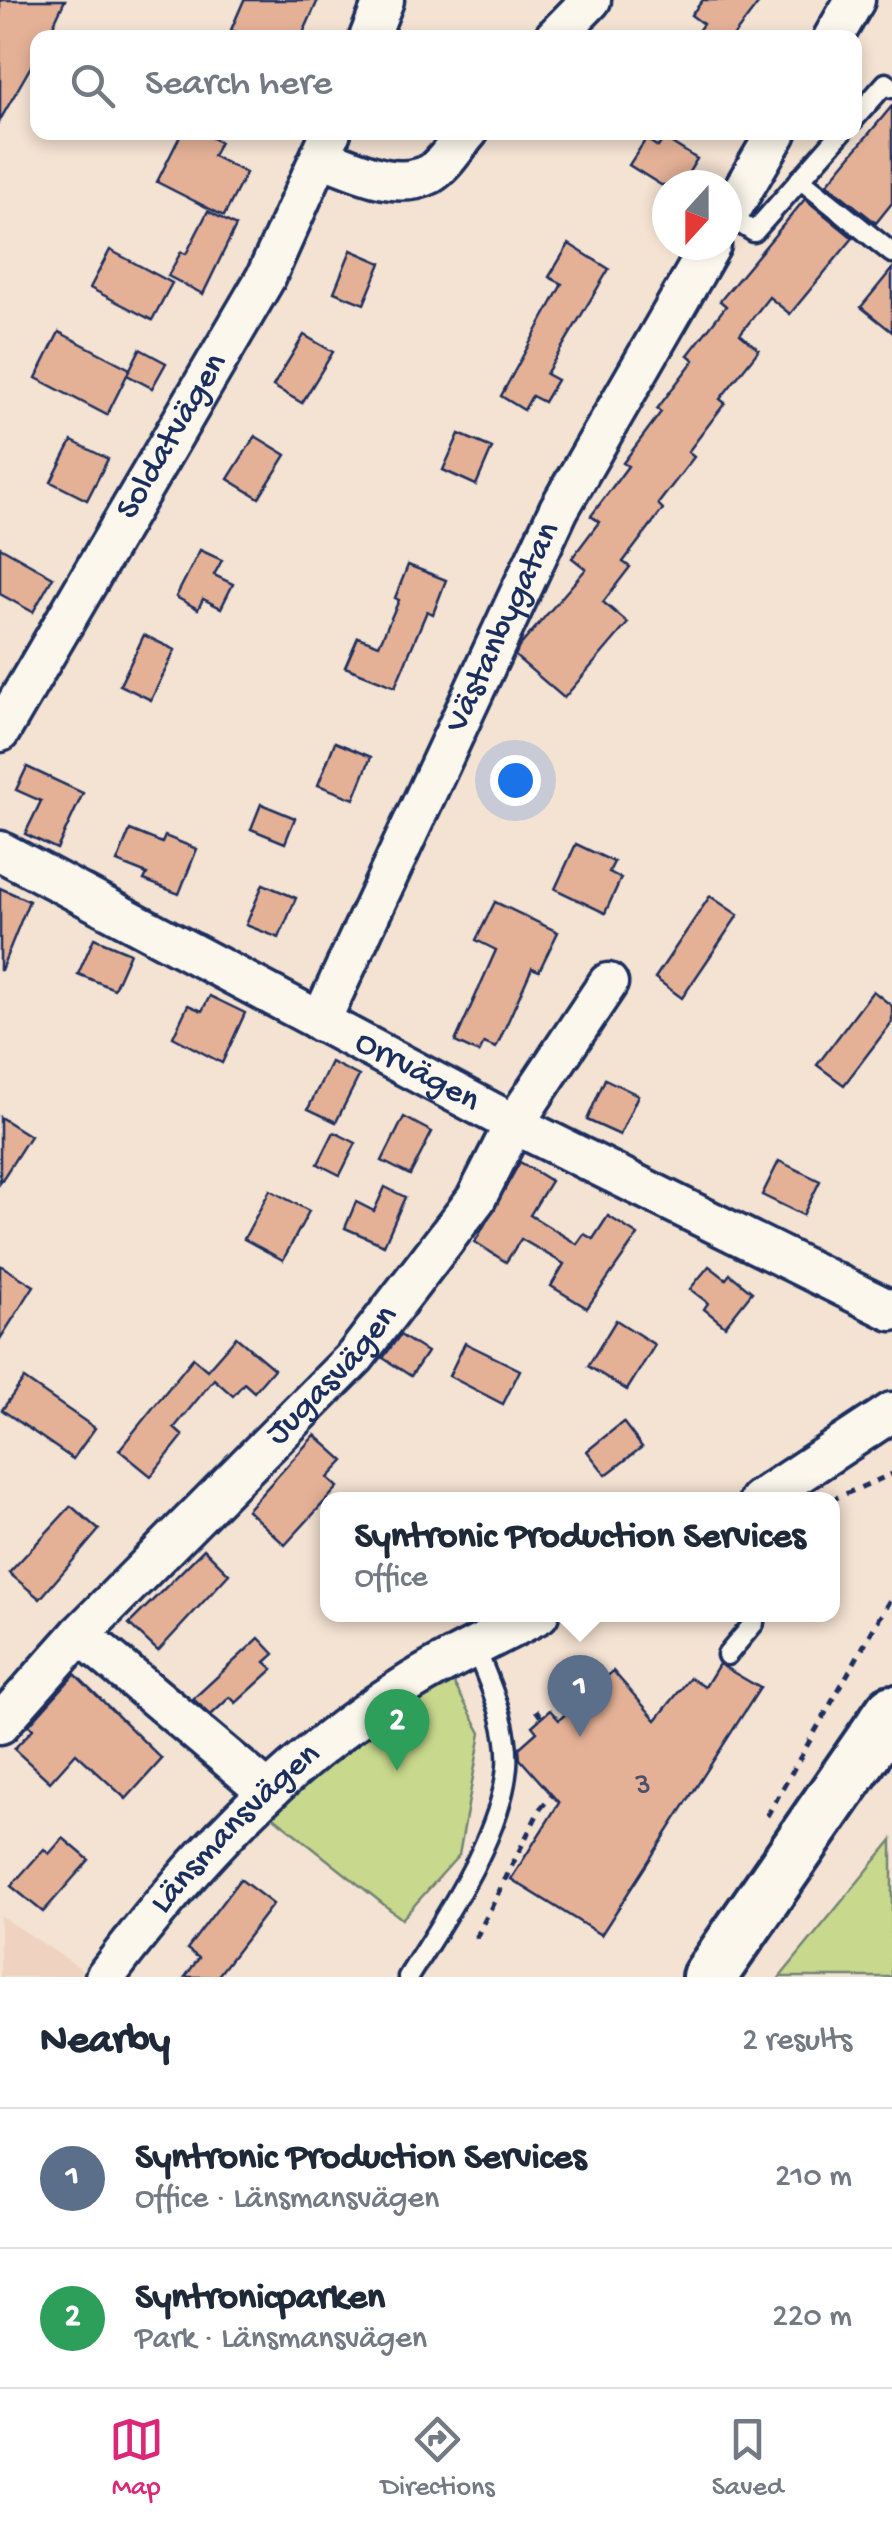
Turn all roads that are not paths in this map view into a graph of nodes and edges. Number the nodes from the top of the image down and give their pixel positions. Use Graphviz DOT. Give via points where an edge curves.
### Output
graph roads {
  1 [pos="384,0"];
  2 [pos="591,0"];
  3 [pos="855,0"];
  4 [pos="372,30"];
  5 [pos="562,30"];
  6 [pos="838,30"];
  7 [pos="892,88"];
  8 [pos="862,109"];
  9 [pos="461,140"];
  10 [pos="772,140"];
  11 [pos="835,140"];
  12 [pos="326,145"];
  13 [pos="800,179"];
  14 [pos="742,191"];
  15 [pos="742,225"];
  16 [pos="892,253"];
  17 [pos="702,260"];
  18 [pos="0,732"];
  19 [pos="0,851"];
  20 [pos="608,983"];
  21 [pos="320,1022"];
  22 [pos="514,1124"];
  23 [pos="892,1311"];
  24 [pos="892,1412"];
  25 [pos="771,1492"];
  26 [pos="524,1622"];
  27 [pos="754,1623"];
  28 [pos="80,1634"];
  29 [pos="476,1647"];
  30 [pos="727,1655"];
  31 [pos="892,1712"];
  32 [pos="0,1724"];
  33 [pos="267,1791"];
  34 [pos="105,1977"];
  35 [pos="408,1977"];
  36 [pos="710,1977"];
  1 -- 4 [label="street"];
  2 -- 5 [label="street"];
  3 -- 6 [label="street"];
  7 -- 8 [label="lane" via="886,83"];
  9 -- 12 [label="street" via="431,173 402,180 377,178"];
  10 -- 14 [label="street"];
  11 -- 13 [label="lane"];
  12 -- 18 [label="street, Soldatvägen" via="266,277"];
  13 -- 15 [label="lane" via="754,232"];
  13 -- 16 [label="lane"];
  17 -- 21 [label="street, Västanbygatan" via="558,510"];
  19 -- 21 [label="street, Orrvägen"];
  20 -- 22 [label="street, Jugasvägen"];
  21 -- 22 [label="street, Orrvägen"];
  22 -- 23 [label="street, Orrvägen"];
  22 -- 28 [label="street, Jugasvägen" via="476,1199 355,1357"];
  24 -- 25 [label="street"];
  26 -- 29 [label="street, Länsmansvägen"];
  27 -- 30 [label="lane"];
  28 -- 32 [label="street, Jugasvägen"];
  28 -- 33 [label="street"];
  29 -- 33 [label="street, Länsmansvägen" via="368,1711"];
  29 -- 35 [label="lane" via="505,1736 503,1790 462,1885"];
  31 -- 36 [label="main road"];
  33 -- 34 [label="street, Länsmansvägen" via="186,1872"];
}
